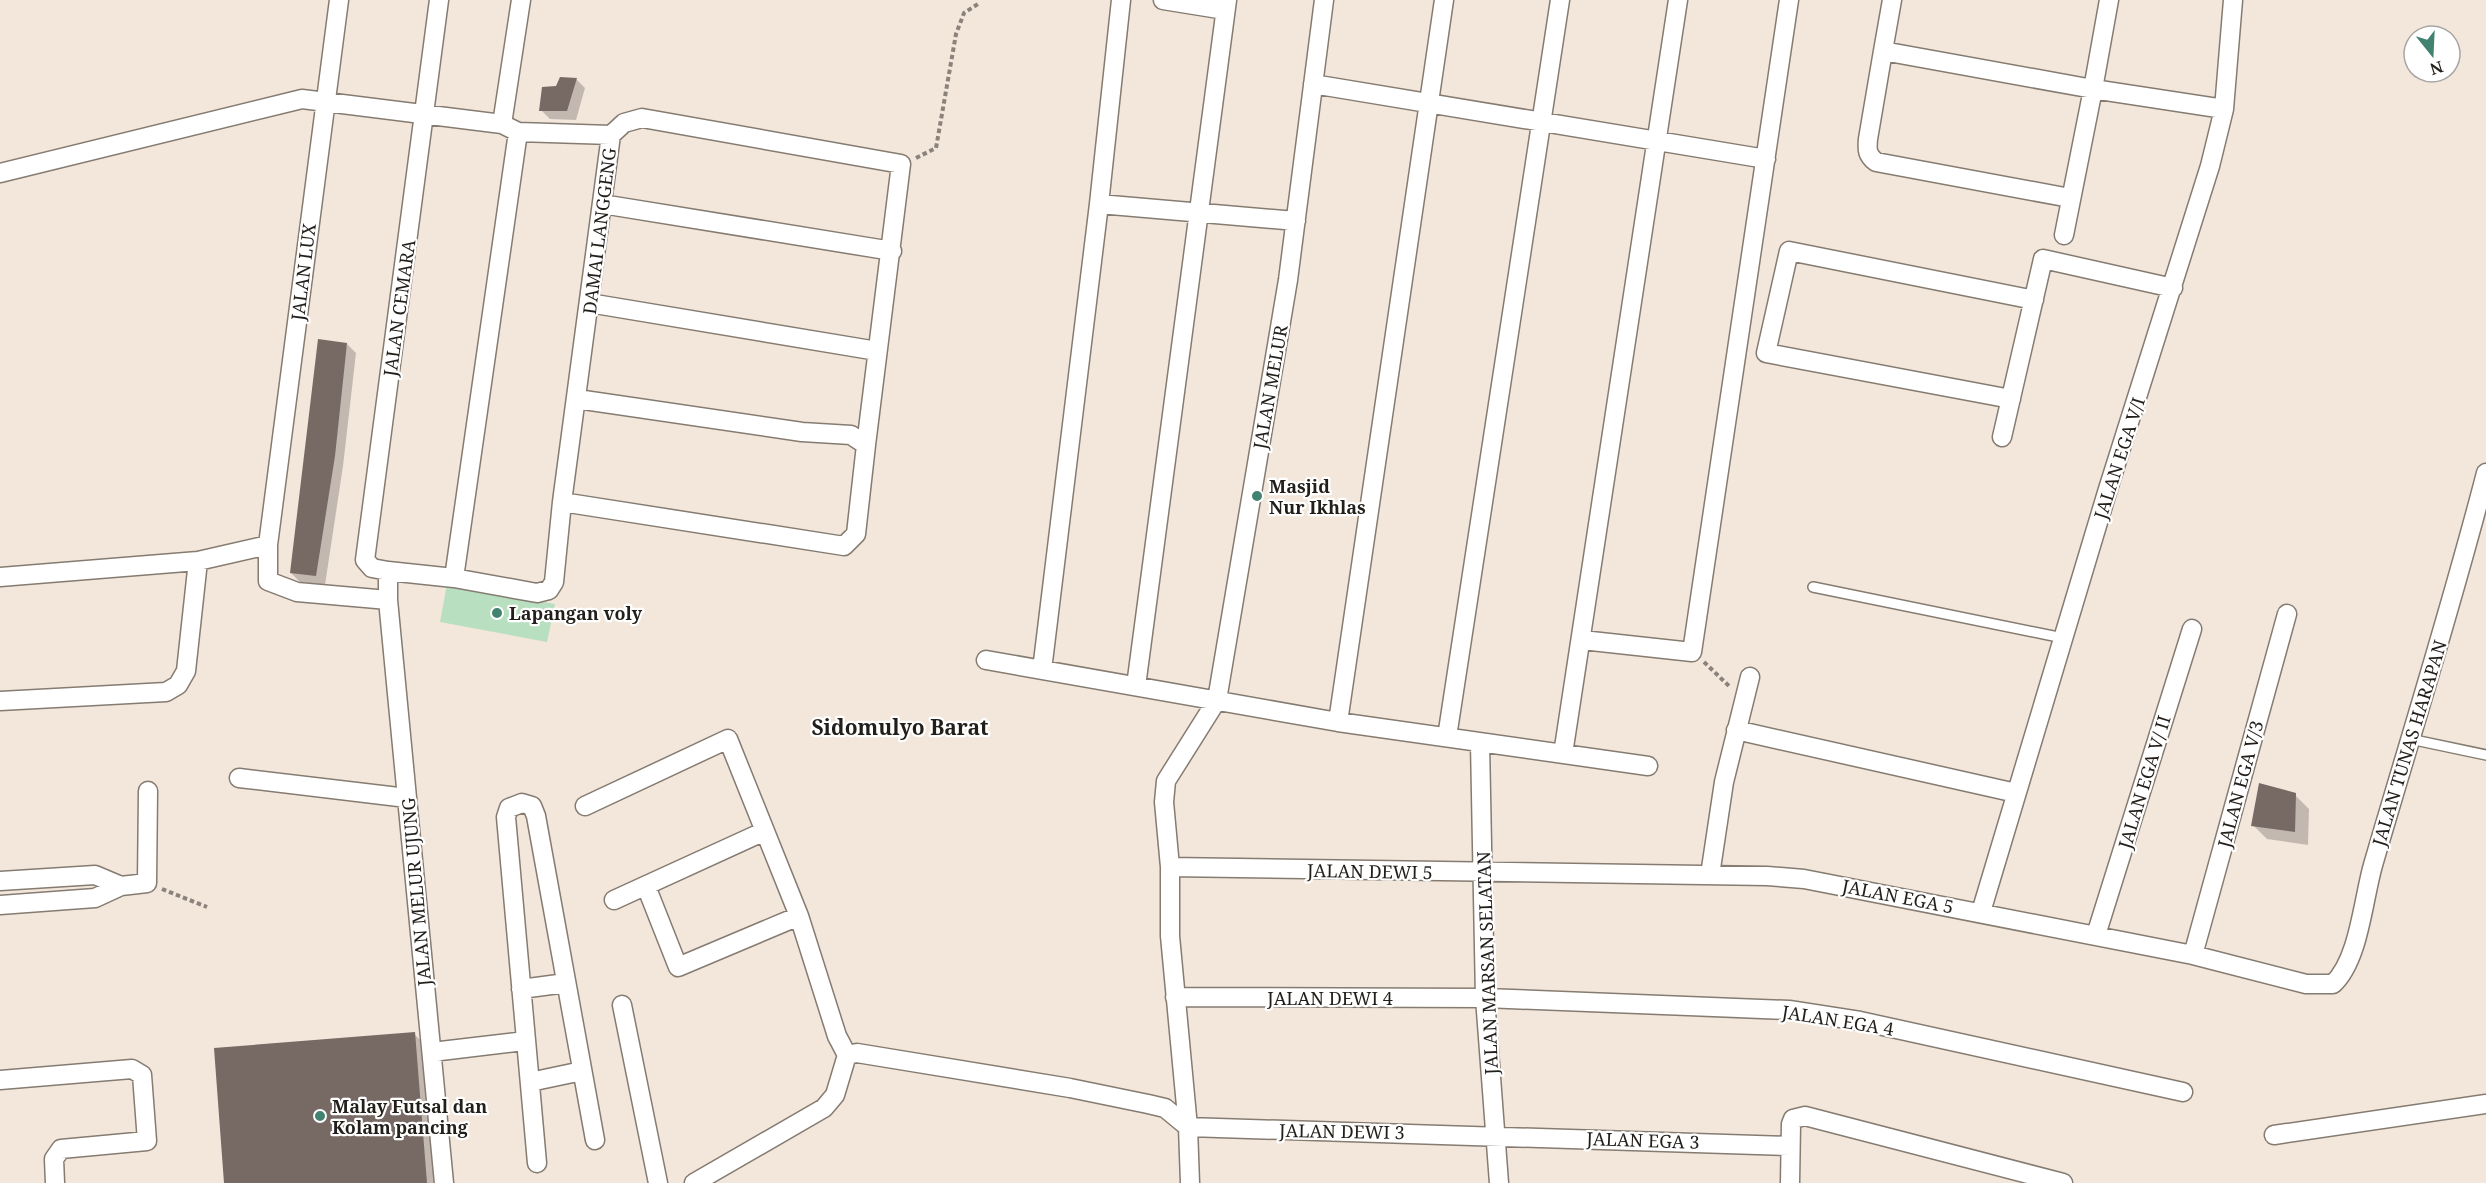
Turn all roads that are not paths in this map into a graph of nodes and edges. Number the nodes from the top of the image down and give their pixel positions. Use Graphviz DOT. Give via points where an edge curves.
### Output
graph roads {
  1 [pos="339,0"];
  2 [pos="439,0"];
  3 [pos="521,0"];
  4 [pos="1121,0"];
  5 [pos="1163,0"];
  6 [pos="1324,0"];
  7 [pos="1444,0"];
  8 [pos="1560,0"];
  9 [pos="1678,0"];
  10 [pos="1789,0"];
  11 [pos="1892,0"];
  12 [pos="2109,0"];
  13 [pos="2233,0"];
  14 [pos="1226,5"];
  15 [pos="1883,51"];
  16 [pos="1313,84"];
  17 [pos="2093,88"];
  18 [pos="325,102"];
  19 [pos="1429,103"];
  20 [pos="2224,109"];
  21 [pos="425,114"];
  22 [pos="1540,122"];
  23 [pos="510,128"];
  24 [pos="611,135"];
  25 [pos="1656,141"];
  26 [pos="1766,159"];
  27 [pos="0,174"];
  28 [pos="2070,198"];
  29 [pos="602,204"];
  30 [pos="1099,204"];
  31 [pos="1197,211"];
  32 [pos="1296,221"];
  33 [pos="2064,235"];
  34 [pos="892,251"];
  35 [pos="2173,288"];
  36 [pos="2034,300"];
  37 [pos="590,303"];
  38 [pos="877,351"];
  39 [pos="577,399"];
  40 [pos="2011,399"];
  41 [pos="2002,437"];
  42 [pos="866,445"];
  43 [pos="2486,473"];
  44 [pos="562,502"];
  45 [pos="268,545"];
  46 [pos="198,561"];
  47 [pos="388,571"];
  48 [pos="0,577"];
  49 [pos="454,578"];
  50 [pos="1813,586"];
  51 [pos="388,600"];
  52 [pos="2287,614"];
  53 [pos="2192,629"];
  54 [pos="2063,638"];
  55 [pos="1582,640"];
  56 [pos="986,660"];
  57 [pos="1042,670"];
  58 [pos="1750,677"];
  59 [pos="1136,686"];
  60 [pos="1217,700"];
  61 [pos="0,701"];
  62 [pos="1338,722"];
  63 [pos="1736,730"];
  64 [pos="1447,737"];
  65 [pos="2410,739"];
  66 [pos="1480,743"];
  67 [pos="1563,754"];
  68 [pos="2486,755"];
  69 [pos="1648,766"];
  70 [pos="239,778"];
  71 [pos="148,791"];
  72 [pos="2016,793"];
  73 [pos="407,798"];
  74 [pos="585,806"];
  75 [pos="765,831"];
  76 [pos="1170,867"];
  77 [pos="1482,874"];
  78 [pos="1710,875"];
  79 [pos="0,881"];
  80 [pos="121,886"];
  81 [pos="646,886"];
  82 [pos="614,900"];
  83 [pos="0,905"];
  84 [pos="1981,912"];
  85 [pos="799,916"];
  86 [pos="2096,935"];
  87 [pos="2193,955"];
  88 [pos="566,983"];
  89 [pos="2306,984"];
  90 [pos="521,989"];
  91 [pos="1175,998"];
  92 [pos="1485,998"];
  93 [pos="622,1005"];
  94 [pos="525,1041"];
  95 [pos="432,1052"];
  96 [pos="847,1055"];
  97 [pos="582,1071"];
  98 [pos="0,1080"];
  99 [pos="530,1082"];
  100 [pos="2183,1092"];
  101 [pos="2486,1104"];
  102 [pos="1188,1127"];
  103 [pos="1496,1135"];
  104 [pos="2274,1135"];
  105 [pos="595,1140"];
  106 [pos="1790,1146"];
  107 [pos="537,1163"];
  108 [pos="55,1183"];
  109 [pos="444,1183"];
  110 [pos="658,1183"];
  111 [pos="694,1183"];
  112 [pos="1190,1183"];
  113 [pos="1499,1183"];
  114 [pos="1790,1183"];
  115 [pos="2063,1183"];
  1 -- 18 [label="street, JALAN LUX"];
  2 -- 21 [label="street, JALAN CEMARA"];
  3 -- 23 [label="street"];
  4 -- 30 [label="street"];
  5 -- 14 [label="street"];
  6 -- 16 [label="street, JALAN MELUR"];
  7 -- 19 [label="street"];
  8 -- 22 [label="street"];
  9 -- 25 [label="street"];
  10 -- 26 [label="street"];
  11 -- 15 [label="street"];
  12 -- 17 [label="street"];
  13 -- 20 [label="street, JALAN EGA V/I"];
  14 -- 31 [label="street"];
  15 -- 17 [label="street"];
  15 -- 28 [label="street" via="1868,139 1870,158"];
  16 -- 19 [label="street"];
  16 -- 32 [label="street, JALAN MELUR"];
  17 -- 20 [label="street"];
  17 -- 28 [label="street"];
  18 -- 21 [label="street, DAMAI LANGGENG"];
  18 -- 27 [label="street, DAMAI LANGGENG" via="302,99"];
  18 -- 45 [label="street, JALAN LUX"];
  19 -- 22 [label="street"];
  19 -- 62 [label="street"];
  20 -- 35 [label="street, JALAN EGA V/I"];
  21 -- 23 [label="street, DAMAI LANGGENG"];
  21 -- 47 [label="street, JALAN CEMARA" via="365,560 372,568"];
  22 -- 25 [label="street"];
  22 -- 64 [label="street"];
  23 -- 24 [label="street, DAMAI LANGGENG"];
  23 -- 49 [label="street"];
  24 -- 29 [label="street, DAMAI LANGGENG"];
  24 -- 34 [label="street" via="624,123 642,118 901,164"];
  25 -- 26 [label="street"];
  25 -- 55 [label="street"];
  26 -- 55 [label="street" via="1692,652"];
  28 -- 33 [label="street"];
  29 -- 34 [label="street"];
  29 -- 37 [label="street, DAMAI LANGGENG"];
  30 -- 31 [label="street"];
  30 -- 57 [label="street"];
  31 -- 32 [label="street"];
  31 -- 59 [label="street"];
  32 -- 60 [label="street, JALAN MELUR"];
  34 -- 38 [label="street"];
  35 -- 36 [label="street" via="2043,259"];
  35 -- 54 [label="street, JALAN EGA V/I"];
  36 -- 40 [label="street"];
  36 -- 40 [label="street" via="1789,251 1766,353"];
  37 -- 38 [label="street"];
  37 -- 39 [label="street, DAMAI LANGGENG"];
  38 -- 42 [label="street"];
  39 -- 42 [label="street" via="802,432 851,435"];
  39 -- 44 [label="street, DAMAI LANGGENG"];
  40 -- 41 [label="street"];
  42 -- 44 [label="street" via="856,534 844,546"];
  43 -- 65 [label="street, JALAN TUNAS HARAPAN"];
  44 -- 49 [label="street, DAMAI LANGGENG" via="554,582 549,590 537,593"];
  45 -- 46 [label="street"];
  45 -- 51 [label="street, JALAN LUX" via="268,581 297,592"];
  46 -- 48 [label="street"];
  46 -- 61 [label="street" via="186,671 178,685 166,692"];
  47 -- 49 [label="street, DAMAI LANGGENG"];
  47 -- 51 [label="street"];
  50 -- 54 [label="lane"];
  51 -- 73 [label="street, JALAN MELUR UJUNG"];
  52 -- 87 [label="street, JALAN EGA V/3"];
  53 -- 86 [label="street, JALAN EGA V/ II"];
  54 -- 72 [label="street, JALAN EGA V/I"];
  55 -- 67 [label="street"];
  56 -- 57 [label="street"];
  57 -- 59 [label="street"];
  58 -- 63 [label="street"];
  59 -- 60 [label="street"];
  60 -- 62 [label="street"];
  60 -- 76 [label="street, JALAN MELUR" via="1166,781"];
  62 -- 64 [label="street"];
  63 -- 72 [label="street"];
  63 -- 78 [label="street"];
  64 -- 66 [label="street"];
  65 -- 68 [label="lane"];
  65 -- 89 [label="street, JALAN TUNAS HARAPAN" via="2343,975 2333,984"];
  66 -- 67 [label="street"];
  66 -- 77 [label="street, JALAN MARSAN SELATAN"];
  67 -- 69 [label="street"];
  70 -- 73 [label="street"];
  71 -- 80 [label="street" via="147,883"];
  72 -- 84 [label="street, JALAN EGA V/I"];
  73 -- 95 [label="street, JALAN MELUR UJUNG"];
  74 -- 75 [label="street" via="728,739"];
  75 -- 81 [label="street"];
  75 -- 85 [label="street"];
  76 -- 77 [label="street, JALAN DEWI 5"];
  76 -- 91 [label="street, JALAN MELUR"];
  77 -- 78 [label="street, JALAN EGA 5"];
  77 -- 92 [label="street, JALAN MARSAN SELATAN"];
  78 -- 84 [label="street, JALAN EGA 5" via="1834,883"];
  79 -- 80 [label="street" via="95,875"];
  80 -- 83 [label="street" via="95,898"];
  81 -- 82 [label="street"];
  81 -- 85 [label="street" via="678,967"];
  84 -- 86 [label="street, JALAN EGA 5"];
  85 -- 96 [label="street" via="837,1036"];
  86 -- 87 [label="street, JALAN EGA 5"];
  87 -- 89 [label="street, JALAN EGA 5"];
  88 -- 90 [label="street"];
  88 -- 90 [label="street" via="536,816 532,806 522,804 509,808 506,817"];
  88 -- 97 [label="street"];
  90 -- 94 [label="street"];
  91 -- 92 [label="street, JALAN DEWI 4"];
  91 -- 102 [label="street, JALAN MELUR"];
  92 -- 100 [label="street, JALAN EGA 4" via="1825,1014"];
  92 -- 103 [label="street, JALAN MARSAN SELATAN"];
  93 -- 110 [label="street"];
  94 -- 95 [label="street"];
  94 -- 99 [label="street"];
  95 -- 109 [label="street, JALAN MELUR UJUNG"];
  96 -- 102 [label="street" via="869,1054 1137,1102 1165,1108"];
  96 -- 111 [label="street" via="835,1095 824,1108"];
  97 -- 99 [label="street"];
  97 -- 105 [label="street"];
  98 -- 108 [label="street" via="132,1069 142,1075 147,1141 61,1149 54,1159"];
  99 -- 107 [label="street"];
  101 -- 104 [label="street"];
  102 -- 103 [label="street, JALAN DEWI 3"];
  102 -- 112 [label="street, JALAN MELUR"];
  103 -- 106 [label="street, JALAN EGA 3"];
  103 -- 113 [label="street, JALAN MARSAN SELATAN"];
  106 -- 114 [label="street"];
  106 -- 115 [label="street" via="1791,1124 1798,1116 1805,1116"];
}
